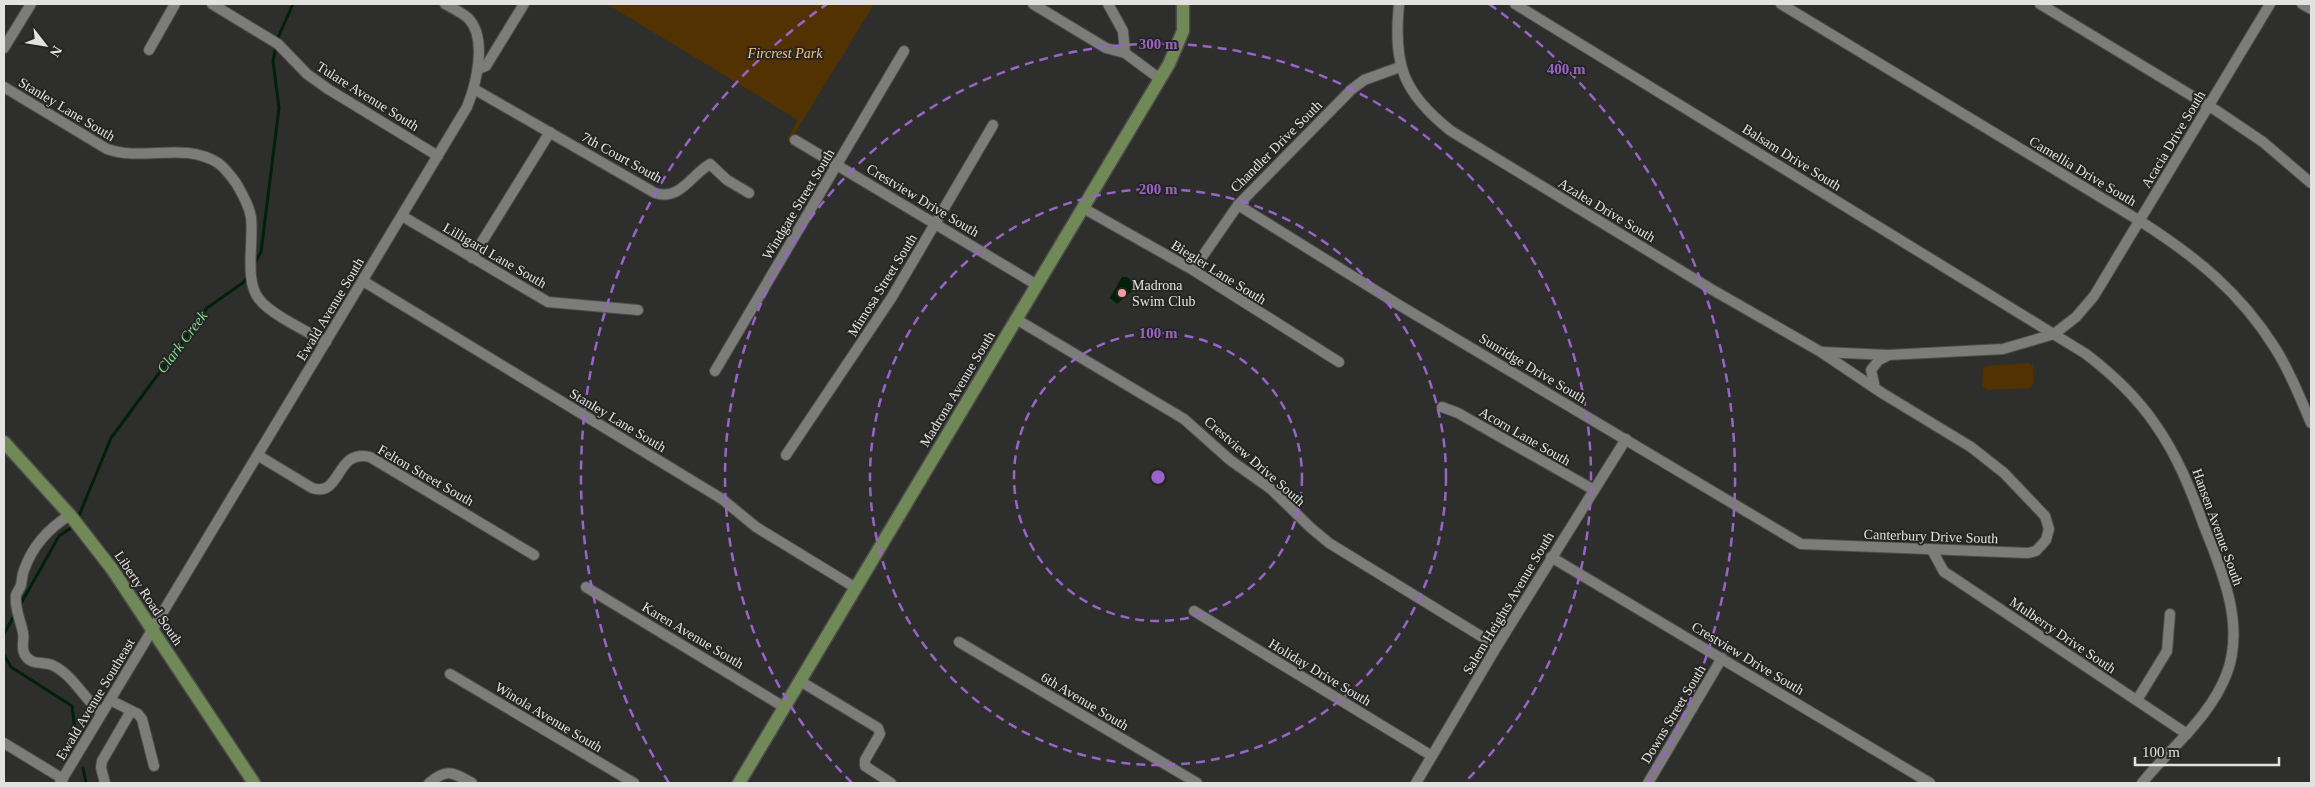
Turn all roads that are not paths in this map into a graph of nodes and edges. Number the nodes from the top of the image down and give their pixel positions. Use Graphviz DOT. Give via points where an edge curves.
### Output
graph roads {
  1 [pos="31,4"];
  2 [pos="175,4"];
  3 [pos="212,4"];
  4 [pos="445,4"];
  5 [pos="524,4"];
  6 [pos="1033,4"];
  7 [pos="1108,4"];
  8 [pos="1183,4"];
  9 [pos="1399,4"];
  10 [pos="1515,4"];
  11 [pos="1781,4"];
  12 [pos="2040,4"];
  13 [pos="2270,4"];
  14 [pos="2302,4"];
  15 [pos="2311,9"];
  16 [pos="4,48"];
  17 [pos="149,50"];
  18 [pos="904,51"];
  19 [pos="1125,53"];
  20 [pos="1400,67"];
  21 [pos="478,69"];
  22 [pos="1160,79"];
  23 [pos="4,87"];
  24 [pos="474,89"];
  25 [pos="2209,106"];
  26 [pos="993,125"];
  27 [pos="550,132"];
  28 [pos="795,140"];
  29 [pos="438,156"];
  30 [pos="837,165"];
  31 [pos="2311,183"];
  32 [pos="749,193"];
  33 [pos="1238,205"];
  34 [pos="1083,208"];
  35 [pos="402,216"];
  36 [pos="2140,221"];
  37 [pos="936,224"];
  38 [pos="472,258"];
  39 [pos="1193,270"];
  40 [pos="363,281"];
  41 [pos="1036,285"];
  42 [pos="638,310"];
  43 [pos="1016,319"];
  44 [pos="2054,334"];
  45 [pos="326,342"];
  46 [pos="1821,352"];
  47 [pos="1888,356"];
  48 [pos="1339,362"];
  49 [pos="715,371"];
  50 [pos="1875,388"];
  51 [pos="1442,407"];
  52 [pos="2311,423"];
  53 [pos="1626,439"];
  54 [pos="4,442"];
  55 [pos="786,454"];
  56 [pos="259,456"];
  57 [pos="1594,490"];
  58 [pos="70,515"];
  59 [pos="1817,546"];
  60 [pos="2042,546"];
  61 [pos="1932,550"];
  62 [pos="534,555"];
  63 [pos="1551,558"];
  64 [pos="586,586"];
  65 [pos="856,588"];
  66 [pos="1194,610"];
  67 [pos="2170,614"];
  68 [pos="153,630"];
  69 [pos="959,642"];
  70 [pos="1497,646"];
  71 [pos="1722,658"];
  72 [pos="450,674"];
  73 [pos="800,681"];
  74 [pos="110,700"];
  75 [pos="2137,700"];
  76 [pos="784,707"];
  77 [pos="131,711"];
  78 [pos="102,713"];
  79 [pos="2187,734"];
  80 [pos="4,743"];
  81 [pos="1432,756"];
  82 [pos="154,766"];
  83 [pos="62,781"];
  84 [pos="105,783"];
  85 [pos="254,783"];
  86 [pos="429,783"];
  87 [pos="472,783"];
  88 [pos="634,783"];
  89 [pos="739,783"];
  90 [pos="891,783"];
  91 [pos="1197,783"];
  92 [pos="1416,783"];
  93 [pos="1648,783"];
  94 [pos="1930,783"];
  95 [pos="2142,783"];
  1 -- 16 [label="street"];
  2 -- 17 [label="street"];
  3 -- 29 [label="street, Tulare Avenue South" via="278,44 307,74 328,89"];
  4 -- 21 [label="street" via="473,26"];
  5 -- 21 [label="street" via="486,66"];
  6 -- 19 [label="street" via="1106,48"];
  7 -- 19 [label="street" via="1123,31"];
  8 -- 22 [label="main road, Madrona Avenue South" via="1183,31"];
  9 -- 20 [label="street, Azalea Drive South" via="1397,38"];
  10 -- 44 [label="street, Balsam Drive South"];
  11 -- 36 [label="street, Camellia Drive South"];
  12 -- 25 [label="street"];
  13 -- 25 [label="street, Acacia Drive South"];
  14 -- 15 [label="street"];
  18 -- 30 [label="street, Windgate Street South"];
  19 -- 22 [label="street"];
  20 -- 33 [label="street, Chandler Drive South" via="1364,80 1351,90"];
  20 -- 46 [label="street, Azalea Drive South" via="1423,108 1451,132"];
  21 -- 24 [label="street, Ewald Avenue South"];
  22 -- 34 [label="main road, Madrona Avenue South"];
  23 -- 45 [label="street, Stanley Lane South" via="118,153 184,153 218,163 241,191 251,216 254,292 265,305"];
  24 -- 27 [label="street, 7th Court South"];
  24 -- 29 [label="street, Ewald Avenue South"];
  25 -- 31 [label="street" via="2263,142"];
  25 -- 36 [label="street, Acacia Drive South"];
  26 -- 37 [label="street, Mimosa Street South"];
  27 -- 32 [label="street, 7th Court South" via="655,193 665,195 678,191 710,164 727,180"];
  27 -- 38 [label="street"];
  28 -- 30 [label="street, Crestview Drive South"];
  29 -- 35 [label="street, Ewald Avenue South"];
  30 -- 37 [label="street, Crestview Drive South"];
  30 -- 49 [label="street, Windgate Street South"];
  33 -- 39 [label="street, Chandler Drive South"];
  33 -- 53 [label="street, Sunridge Drive South"];
  34 -- 39 [label="street, Biegler Lane South"];
  34 -- 41 [label="main road, Madrona Avenue South"];
  35 -- 38 [label="street, Lilligard Lane South"];
  35 -- 40 [label="street, Ewald Avenue South"];
  36 -- 44 [label="street, Acacia Drive South" via="2094,296 2076,317"];
  36 -- 52 [label="street, Camellia Drive South" via="2219,279 2251,313 2276,349"];
  37 -- 41 [label="street, Crestview Drive South"];
  37 -- 55 [label="street, Mimosa Street South"];
  38 -- 42 [label="street, Lilligard Lane South" via="548,302"];
  39 -- 48 [label="street, Biegler Lane South"];
  40 -- 45 [label="street, Ewald Avenue South"];
  40 -- 65 [label="street, Stanley Lane South" via="722,499 761,530"];
  41 -- 43 [label="main road, Madrona Avenue South"];
  43 -- 65 [label="main road, Madrona Avenue South"];
  43 -- 70 [label="street, Crestview Drive South" via="1184,419 1230,460 1271,489 1329,543"];
  44 -- 47 [label="street, Acacia Drive South" via="2003,349"];
  44 -- 79 [label="street, Hansen Avenue South" via="2108,371 2154,422 2177,458 2228,591 2233,640 2228,671 2205,713"];
  45 -- 56 [label="street, Ewald Avenue South"];
  46 -- 47 [label="street, Acacia Drive South"];
  46 -- 50 [label="street, Azalea Drive South"];
  47 -- 50 [label="street" via="1879,360 1871,370"];
  50 -- 60 [label="street, Azalea Drive South" via="1971,447 2004,473 2045,516 2049,529"];
  51 -- 57 [label="street, Acorn Lane South"];
  53 -- 57 [label="street, Salem Heights Avenue South"];
  53 -- 59 [label="street, Sunridge Drive South" via="1793,540"];
  54 -- 58 [label="main road, Liberty Road South"];
  56 -- 62 [label="street, Felton Street South" via="320,491 333,483 351,458 361,454 370,456"];
  56 -- 68 [label="street, Ewald Avenue South"];
  57 -- 63 [label="street, Salem Heights Avenue South"];
  58 -- 68 [label="main road, Liberty Road South"];
  58 -- 78 [label="street" via="50,529 24,569 16,596 24,635 22,648 28,659 53,666 76,684 94,708"];
  59 -- 61 [label="street, Canterbury Drive South"];
  60 -- 61 [label="street, Canterbury Drive South" via="2028,553"];
  61 -- 75 [label="street, Mulberry Drive South" via="1944,572"];
  63 -- 70 [label="street, Salem Heights Avenue South"];
  63 -- 71 [label="street, Crestview Drive South"];
  64 -- 76 [label="street, Karen Avenue South"];
  65 -- 73 [label="main road, Madrona Avenue South"];
  66 -- 81 [label="street, Holiday Drive South"];
  67 -- 75 [label="street" via="2167,651"];
  68 -- 74 [label="street, Ewald Avenue Southeast"];
  68 -- 85 [label="main road, Liberty Road South"];
  69 -- 91 [label="street, 6th Avenue South"];
  70 -- 81 [label="street, Salem Heights Avenue South"];
  71 -- 93 [label="street, Downs Street South"];
  71 -- 94 [label="street, Crestview Drive South"];
  72 -- 88 [label="street, Winola Avenue South"];
  73 -- 76 [label="main road, Madrona Avenue South"];
  73 -- 90 [label="street" via="878,728 880,734 865,766"];
  74 -- 77 [label="street"];
  74 -- 78 [label="street, Ewald Avenue Southeast"];
  75 -- 79 [label="street, Mulberry Drive South"];
  76 -- 89 [label="main road, Madrona Avenue South"];
  77 -- 82 [label="street" via="142,718"];
  77 -- 84 [label="street" via="102,761 100,768"];
  78 -- 83 [label="street, Ewald Avenue Southeast"];
  79 -- 95 [label="street, Hansen Avenue South"];
  80 -- 83 [label="street"];
  81 -- 92 [label="street, Salem Heights Avenue South"];
  86 -- 87 [label="street" via="448,772"];
}
